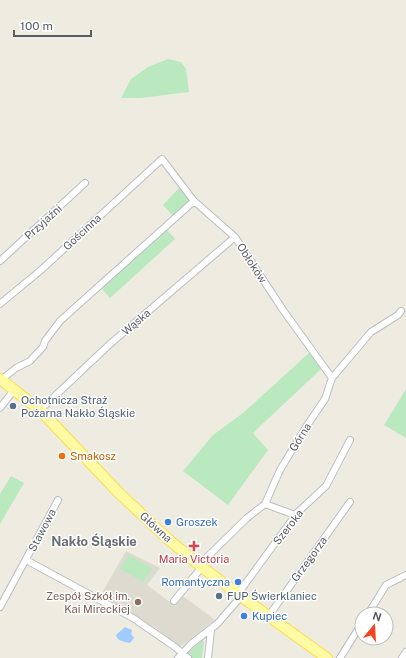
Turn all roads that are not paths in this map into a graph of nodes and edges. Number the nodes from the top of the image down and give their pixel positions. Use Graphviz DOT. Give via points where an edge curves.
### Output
graph roads {
  1 [pos="162,158"];
  2 [pos="85,183"];
  3 [pos="194,201"];
  4 [pos="235,237"];
  5 [pos="0,260"];
  6 [pos="0,304"];
  7 [pos="401,310"];
  8 [pos="332,378"];
  9 [pos="0,379"];
  10 [pos="14,390"];
  11 [pos="0,408"];
  12 [pos="40,410"];
  13 [pos="350,440"];
  14 [pos="58,500"];
  15 [pos="350,502"];
  16 [pos="265,504"];
  17 [pos="295,515"];
  18 [pos="26,560"];
  19 [pos="201,566"];
  20 [pos="406,576"];
  21 [pos="239,595"];
  22 [pos="174,602"];
  23 [pos="373,606"];
  24 [pos="0,607"];
  25 [pos="268,617"];
  26 [pos="211,630"];
  27 [pos="354,636"];
  28 [pos="182,652"];
  29 [pos="406,652"];
  30 [pos="178,658"];
  31 [pos="188,658"];
  32 [pos="208,658"];
  33 [pos="327,658"];
  34 [pos="340,658"];
  35 [pos="402,658"];
  1 -- 3 [label="street, Obłoków"];
  1 -- 6 [label="street, Gościnna" via="41,270"];
  2 -- 5 [label="street, Przyjaźni"];
  3 -- 4 [label="street, Obłoków"];
  3 -- 9 [label="street" via="60,321 30,361"];
  4 -- 8 [label="street, Obłoków"];
  4 -- 12 [label="street, Wąska" via="110,344"];
  7 -- 8 [label="street, Górna" via="398,315 371,332"];
  8 -- 16 [label="street, Górna" via="325,399 280,470"];
  9 -- 10 [label="main road, Główna"];
  10 -- 11 [label="street"];
  10 -- 12 [label="main road, Główna"];
  12 -- 19 [label="main road, Główna" via="119,493"];
  13 -- 17 [label="street, Szeroka" via="326,486"];
  14 -- 18 [label="street, Stawowa"];
  15 -- 25 [label="street, Grzegorza"];
  16 -- 17 [label="street"];
  16 -- 19 [label="street, Górna" via="247,518"];
  17 -- 21 [label="street, Szeroka"];
  18 -- 24 [label="street, Stawowa"];
  18 -- 28 [label="street" via="134,618"];
  19 -- 21 [label="main road, Główna"];
  19 -- 22 [label="street, Górna"];
  20 -- 23 [label="street" via="386,585"];
  21 -- 25 [label="main road, Główna"];
  21 -- 26 [label="street, Szeroka" via="239,599"];
  25 -- 33 [label="main road, Główna"];
  26 -- 28 [label="street, Szeroka"];
  26 -- 32 [label="street"];
  27 -- 34 [label="street"];
  28 -- 30 [label="street, Szeroka"];
  28 -- 31 [label="street"];
  29 -- 35 [label="street"];
}
